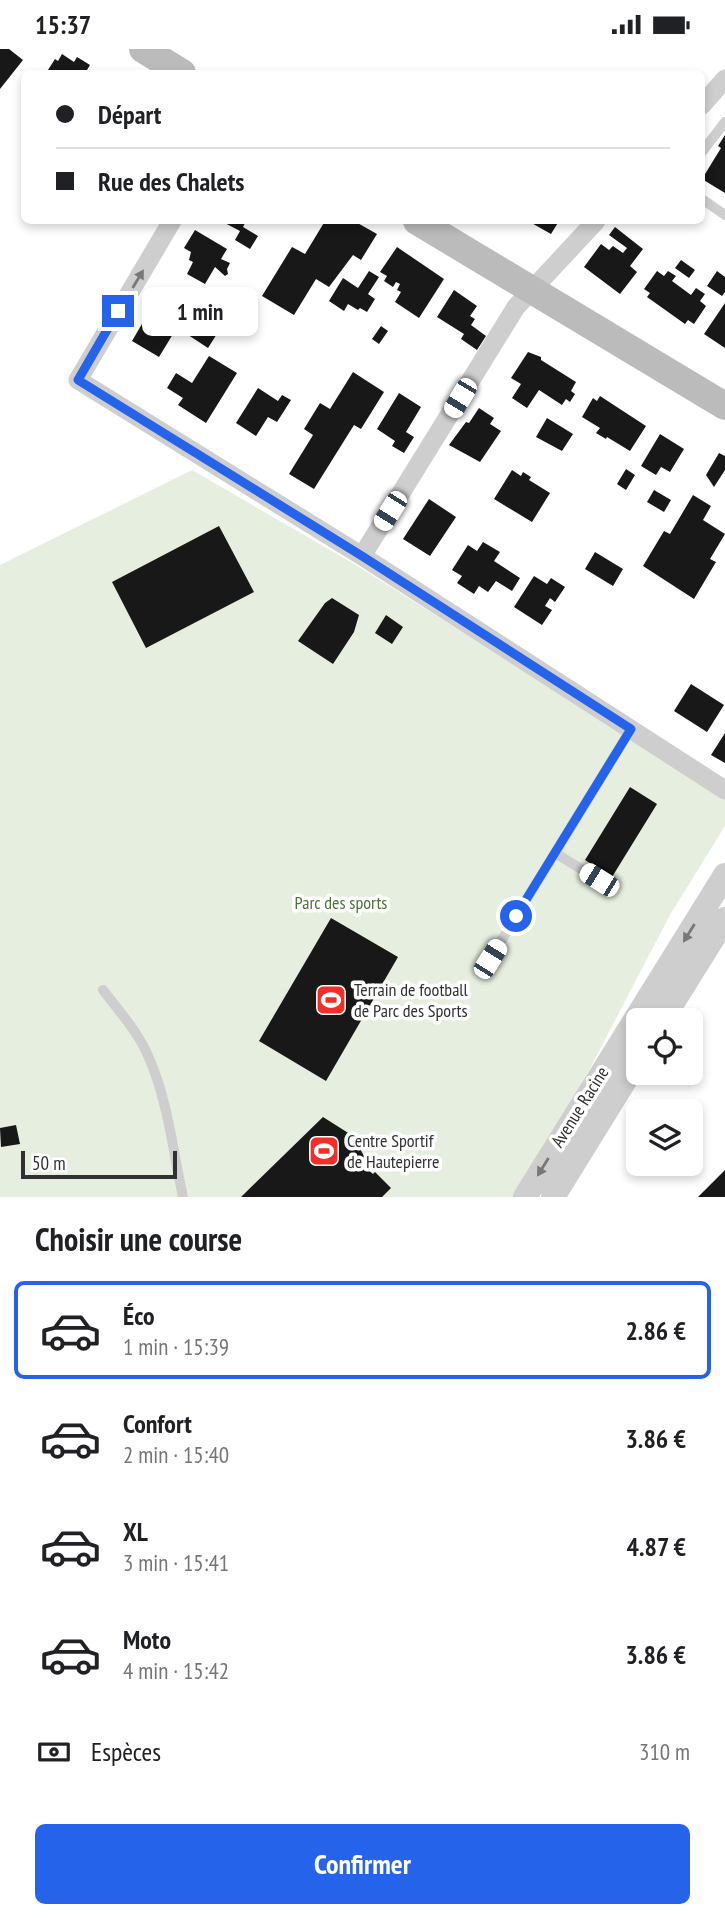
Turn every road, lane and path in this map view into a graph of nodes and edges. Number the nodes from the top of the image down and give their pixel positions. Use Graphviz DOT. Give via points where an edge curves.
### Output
graph roads {
  1 [pos="143,49"];
  2 [pos="177,70"];
  3 [pos="725,79"];
  4 [pos="705,102"];
  5 [pos="725,122"];
  6 [pos="705,148"];
  7 [pos="705,201"];
  8 [pos="725,215"];
  9 [pos="170,224"];
  10 [pos="422,224"];
  11 [pos="593,224"];
  12 [pos="531,291"];
  13 [pos="725,406"];
  14 [pos="362,556"];
  15 [pos="631,729"];
  16 [pos="725,790"];
  17 [pos="555,853"];
  18 [pos="725,875"];
  19 [pos="599,880"];
  20 [pos="725,919"];
  21 [pos="490,959"];
  22 [pos="103,990"];
  23 [pos="669,1008"];
  24 [pos="626,1079"];
  25 [pos="183,1197"];
  26 [pos="525,1197"];
  27 [pos="553,1197"];
  1 -- 2 [label="main road"];
  3 -- 4 [label="street"];
  5 -- 6 [label="lane"];
  7 -- 8 [label="lane"];
  14 -- 9 [label="street, one-way" via="78,380"];
  10 -- 12 [label="main road"];
  11 -- 12 [label="street"];
  12 -- 13 [label="main road"];
  12 -- 14 [label="street" via="516,307"];
  14 -- 15 [label="street"];
  15 -- 16 [label="street"];
  15 -- 17 [label="lane"];
  17 -- 19 [label="lane"];
  17 -- 21 [label="lane"];
  18 -- 26 [label="street, Avenue Racine, one-way"];
  20 -- 23 [label="street"];
  22 -- 25 [label="lane" via="149,1058"];
  24 -- 27 [label="street, Avenue Racine"];
}
